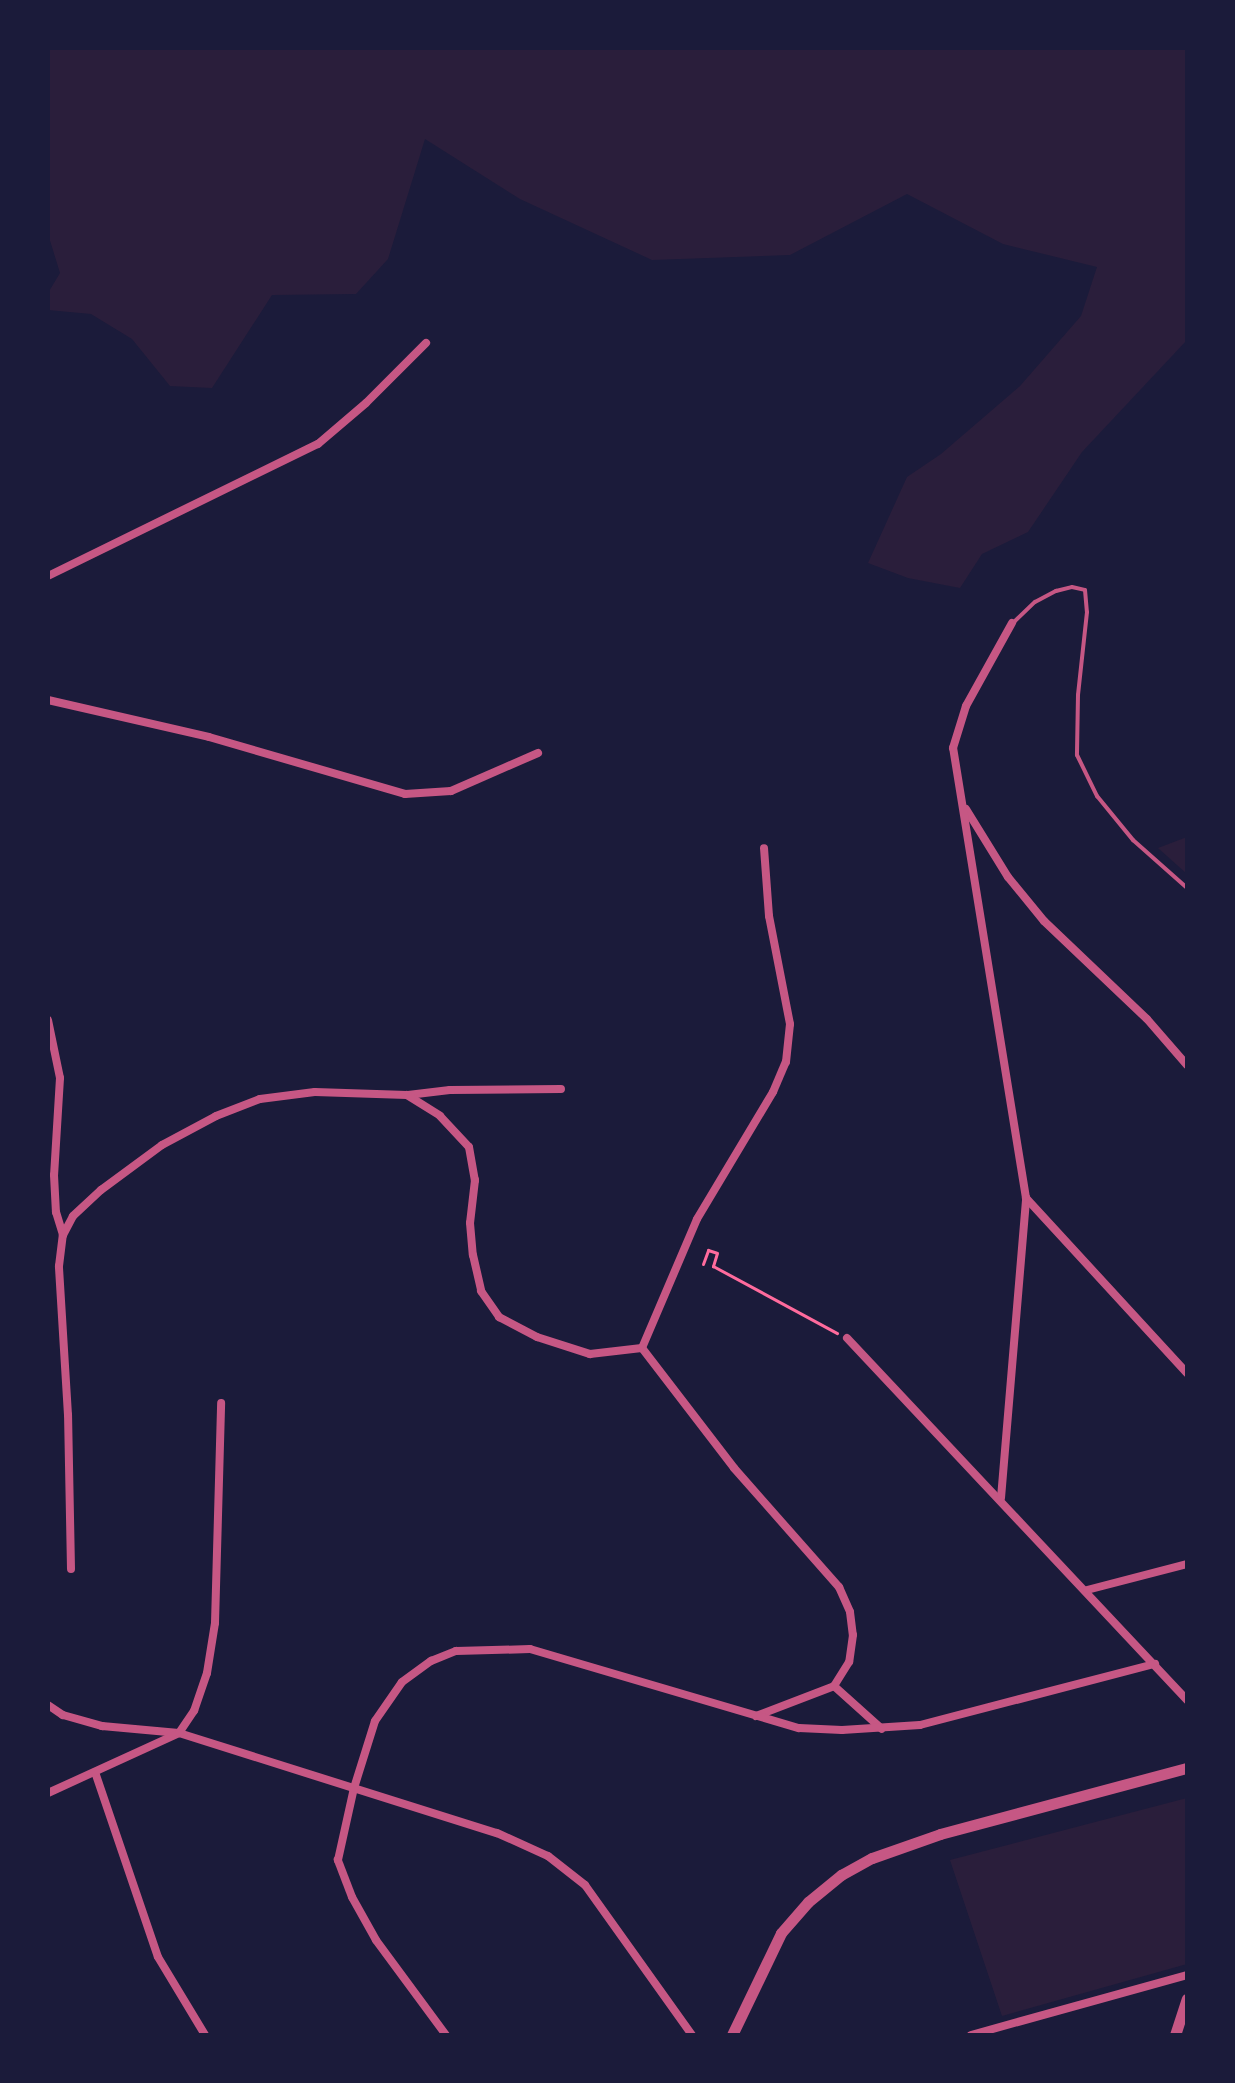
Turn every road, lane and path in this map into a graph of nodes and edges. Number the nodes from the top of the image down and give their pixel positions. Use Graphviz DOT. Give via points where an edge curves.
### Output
graph roads {
  1 [pos="426,343"];
  2 [pos="48,576"];
  3 [pos="1012,623"];
  4 [pos="48,700"];
  5 [pos="538,753"];
  6 [pos="964,804"];
  7 [pos="764,848"];
  8 [pos="1187,888"];
  9 [pos="48,1020"];
  10 [pos="1187,1065"];
  11 [pos="561,1089"];
  12 [pos="407,1095"];
  13 [pos="1026,1198"];
  14 [pos="63,1235"];
  15 [pos="703,1264"];
  16 [pos="847,1338"];
  17 [pos="642,1348"];
  18 [pos="1187,1373"];
  19 [pos="221,1403"];
  20 [pos="1001,1498"];
  21 [pos="1187,1564"];
  22 [pos="71,1569"];
  23 [pos="1087,1590"];
  24 [pos="1155,1664"];
  25 [pos="834,1686"];
  26 [pos="1187,1700"];
  27 [pos="48,1705"];
  28 [pos="756,1716"];
  29 [pos="882,1729"];
  30 [pos="179,1733"];
  31 [pos="1187,1768"];
  32 [pos="95,1772"];
  33 [pos="354,1788"];
  34 [pos="48,1793"];
  35 [pos="1187,1975"];
  36 [pos="1187,1999"];
  37 [pos="205,2035"];
  38 [pos="446,2035"];
  39 [pos="692,2035"];
  40 [pos="732,2035"];
  41 [pos="971,2035"];
  42 [pos="1175,2035"];
  1 -- 2 [label="street" via="318,444"];
  3 -- 6 [label="street" via="966,706 953,748"];
  3 -- 8 [label="lane" via="1056,591 1085,590 1077,755 1097,796 1133,840"];
  4 -- 5 [label="street" via="209,737 405,794 451,791"];
  6 -- 10 [label="street" via="1008,877 1044,921 1147,1019"];
  6 -- 13 [label="street"];
  7 -- 17 [label="street" via="769,916 790,1024 786,1062 697,1219"];
  9 -- 14 [label="street" via="60,1078 54,1175"];
  11 -- 12 [label="street"];
  12 -- 14 [label="street" via="315,1092 260,1099 216,1116 162,1145 101,1190 73,1216"];
  12 -- 17 [label="street" via="440,1116 469,1147 475,1180 473,1255 481,1291 499,1317 537,1337 590,1354"];
  13 -- 18 [label="street"];
  13 -- 20 [label="street"];
  14 -- 22 [label="street" via="59,1266"];
  15 -- 16 [label="path" via="708,1250 717,1253 713,1266"];
  16 -- 20 [label="street"];
  17 -- 25 [label="street" via="734,1468 839,1587 853,1635 849,1662"];
  19 -- 30 [label="street" via="215,1623 207,1673 194,1711"];
  20 -- 23 [label="street"];
  21 -- 23 [label="street"];
  23 -- 24 [label="street"];
  24 -- 26 [label="street"];
  24 -- 29 [label="street" via="920,1725"];
  25 -- 28 [label="street"];
  25 -- 29 [label="street"];
  27 -- 30 [label="street" via="102,1726"];
  28 -- 29 [label="street" via="799,1728"];
  28 -- 33 [label="street" via="530,1649 456,1651 402,1682 375,1721"];
  30 -- 32 [label="street"];
  30 -- 33 [label="street"];
  31 -- 40 [label="street" via="940,1834 841,1875 781,1933"];
  32 -- 34 [label="street"];
  32 -- 37 [label="street" via="158,1957"];
  33 -- 38 [label="street" via="339,1849 340,1870 376,1940"];
  33 -- 39 [label="street" via="497,1833 548,1856 585,1885"];
  35 -- 41 [label="street"];
  36 -- 42 [label="street"];
}
